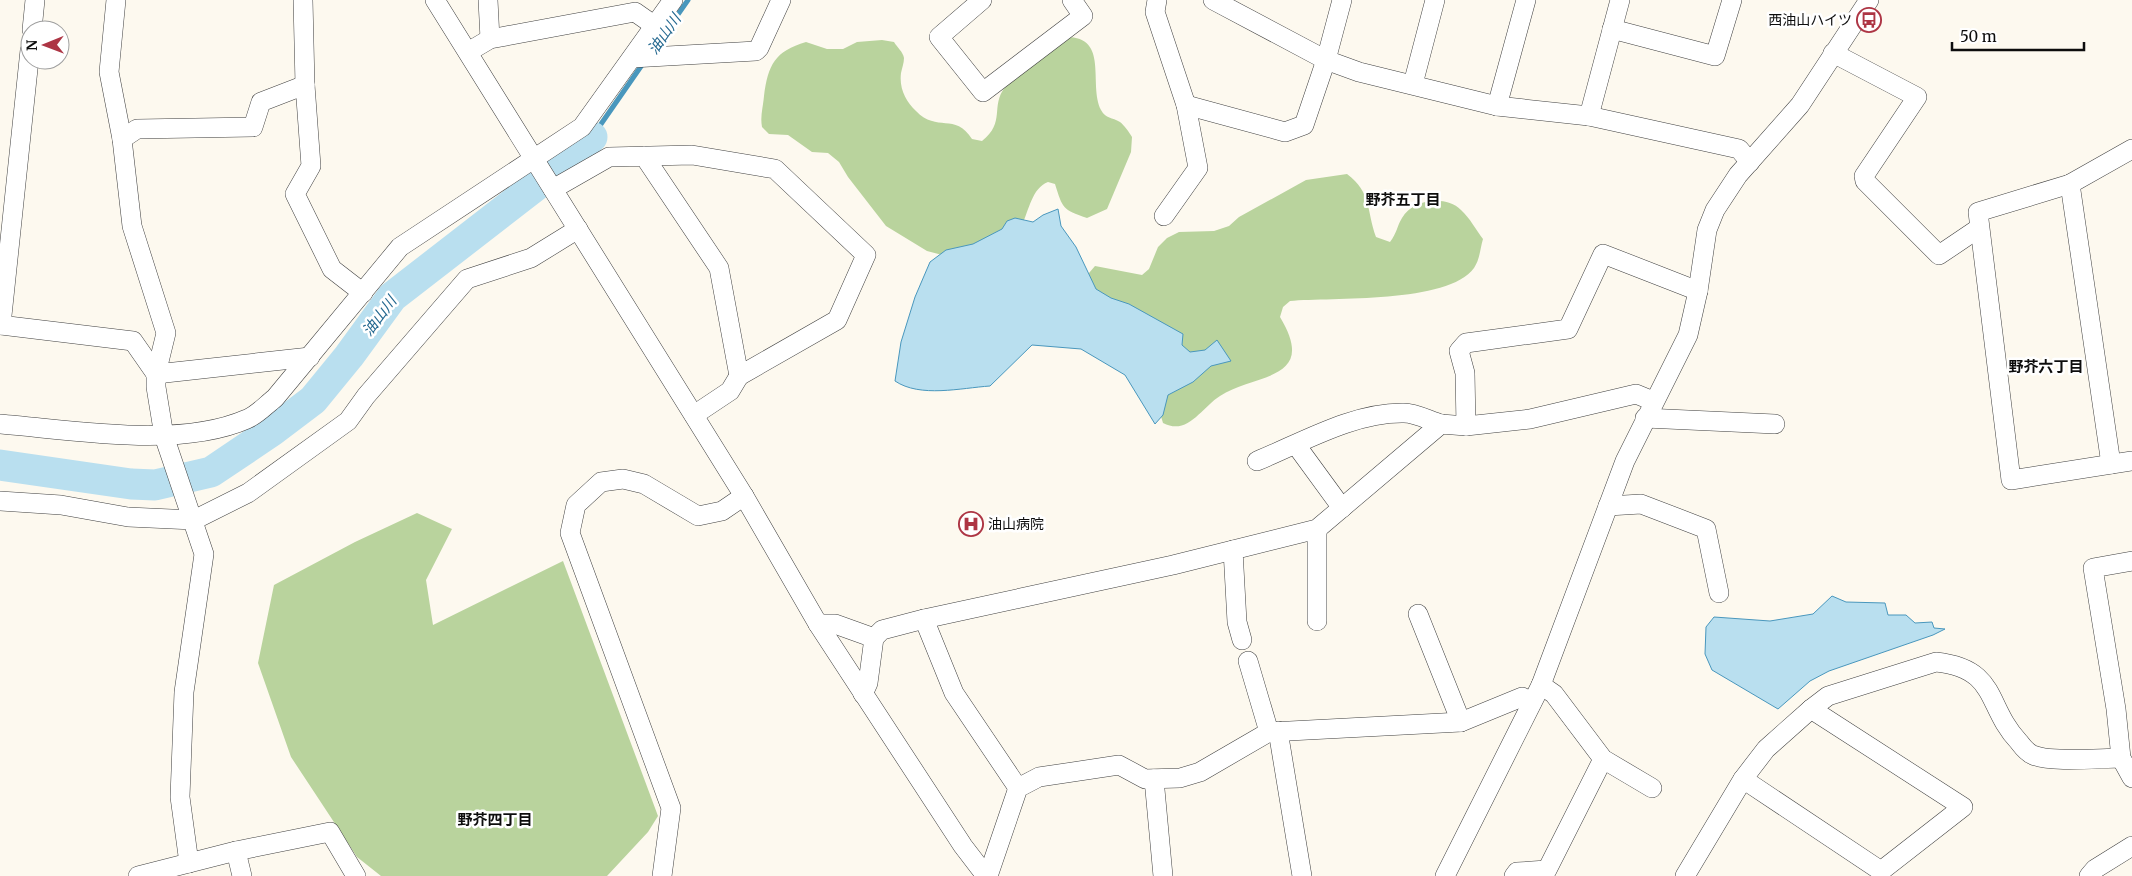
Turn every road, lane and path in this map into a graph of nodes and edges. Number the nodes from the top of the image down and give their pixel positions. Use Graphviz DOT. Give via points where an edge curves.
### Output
graph roads {
  1 [pos="35,0"];
  2 [pos="116,0"];
  3 [pos="303,0"];
  4 [pos="435,0"];
  5 [pos="488,0"];
  6 [pos="673,0"];
  7 [pos="780,0"];
  8 [pos="982,0"];
  9 [pos="1072,0"];
  10 [pos="1157,0"];
  11 [pos="1213,0"];
  12 [pos="1342,0"];
  13 [pos="1435,0"];
  14 [pos="1526,0"];
  15 [pos="1620,0"];
  16 [pos="1732,0"];
  17 [pos="1869,0"];
  18 [pos="1245,8"];
  19 [pos="33,20"];
  20 [pos="655,26"];
  21 [pos="1612,29"];
  22 [pos="490,39"];
  23 [pos="468,52"];
  24 [pos="1833,53"];
  25 [pos="632,58"];
  26 [pos="1326,60"];
  27 [pos="28,70"];
  28 [pos="305,84"];
  29 [pos="1413,84"];
  30 [pos="1186,106"];
  31 [pos="1497,106"];
  32 [pos="1588,116"];
  33 [pos="122,140"];
  34 [pos="2132,149"];
  35 [pos="644,156"];
  36 [pos="535,160"];
  37 [pos="1750,162"];
  38 [pos="2070,184"];
  39 [pos="553,189"];
  40 [pos="1164,216"];
  41 [pos="1979,228"];
  42 [pos="578,229"];
  43 [pos="1698,291"];
  44 [pos="363,293"];
  45 [pos="1,325"];
  46 [pos="310,357"];
  47 [pos="156,374"];
  48 [pos="739,376"];
  49 [pos="1653,401"];
  50 [pos="694,415"];
  51 [pos="1645,418"];
  52 [pos="0,424"];
  53 [pos="1441,424"];
  54 [pos="1775,424"];
  55 [pos="1466,426"];
  56 [pos="164,436"];
  57 [pos="1296,445"];
  58 [pos="2132,460"];
  59 [pos="1258,461"];
  60 [pos="2111,464"];
  61 [pos="744,496"];
  62 [pos="0,501"];
  63 [pos="1608,506"];
  64 [pos="1342,508"];
  65 [pos="194,520"];
  66 [pos="1317,529"];
  67 [pos="1233,550"];
  68 [pos="2132,561"];
  69 [pos="1719,593"];
  70 [pos="1418,614"];
  71 [pos="924,619"];
  72 [pos="1317,620"];
  73 [pos="818,624"];
  74 [pos="874,638"];
  75 [pos="1242,640"];
  76 [pos="1248,662"];
  77 [pos="1541,685"];
  78 [pos="863,694"];
  79 [pos="1532,702"];
  80 [pos="2124,708"];
  81 [pos="1811,709"];
  82 [pos="1461,722"];
  83 [pos="1273,731"];
  84 [pos="2121,758"];
  85 [pos="1603,759"];
  86 [pos="2132,778"];
  87 [pos="1154,779"];
  88 [pos="1743,779"];
  89 [pos="1018,788"];
  90 [pos="1652,788"];
  91 [pos="2132,846"];
  92 [pos="236,851"];
  93 [pos="189,863"];
  94 [pos="138,876"];
  95 [pos="242,876"];
  96 [pos="356,876"];
  97 [pos="662,876"];
  98 [pos="987,876"];
  99 [pos="1163,876"];
  100 [pos="1302,876"];
  101 [pos="1445,876"];
  102 [pos="1514,876"];
  103 [pos="1685,876"];
  104 [pos="2089,876"];
  1 -- 19 [label="street"];
  2 -- 33 [label="street" via="109,72"];
  3 -- 28 [label="street"];
  4 -- 23 [label="street"];
  5 -- 22 [label="street"];
  6 -- 20 [label="street"];
  7 -- 25 [label="street" via="756,51"];
  8 -- 9 [label="street" via="939,37 983,92 1083,16"];
  10 -- 30 [label="street" via="1155,12"];
  11 -- 18 [label="street"];
  12 -- 26 [label="street"];
  13 -- 29 [label="street"];
  14 -- 31 [label="street"];
  15 -- 21 [label="street"];
  16 -- 21 [label="street" via="1715,56"];
  17 -- 24 [label="street"];
  18 -- 26 [label="street"];
  20 -- 22 [label="street" via="635,12"];
  20 -- 25 [label="street"];
  21 -- 32 [label="street"];
  22 -- 23 [label="street"];
  23 -- 36 [label="street"];
  24 -- 37 [label="street" via="1800,104"];
  24 -- 41 [label="street" via="1917,97 1864,176 1864,181 1939,255"];
  25 -- 36 [label="street" via="582,127"];
  26 -- 29 [label="street" via="1359,72"];
  26 -- 30 [label="street" via="1304,124 1285,132"];
  27 -- 45 [label="street"];
  28 -- 33 [label="street" via="261,102 254,127 137,129"];
  28 -- 44 [label="street" via="311,166 295,194 332,269"];
  29 -- 31 [label="street"];
  30 -- 40 [label="street" via="1198,168"];
  31 -- 32 [label="street"];
  32 -- 37 [label="street" via="1738,149"];
  33 -- 47 [label="street" via="132,226 166,333"];
  34 -- 38 [label="street"];
  35 -- 39 [label="street" via="609,157"];
  35 -- 48 [label="street" via="719,268"];
  35 -- 48 [label="street" via="692,155 775,169 866,255 837,320"];
  36 -- 39 [label="street"];
  36 -- 44 [label="street" via="400,247"];
  37 -- 43 [label="street" via="1724,193 1715,210 1707,230"];
  38 -- 41 [label="street" via="1978,212"];
  38 -- 60 [label="street"];
  39 -- 42 [label="street"];
  41 -- 60 [label="street" via="2011,480"];
  42 -- 50 [label="street"];
  42 -- 65 [label="street" via="531,258 467,279 348,421 248,493"];
  43 -- 49 [label="street" via="1688,335"];
  43 -- 55 [label="street" via="1603,254 1568,328 1466,343 1459,351 1465,373"];
  44 -- 46 [label="street"];
  45 -- 47 [label="street" via="133,341"];
  46 -- 47 [label="street"];
  46 -- 56 [label="street" via="275,398 249,418 228,426"];
  47 -- 56 [label="street"];
  48 -- 50 [label="street" via="730,391"];
  49 -- 51 [label="street"];
  49 -- 55 [label="street" via="1636,394 1530,420"];
  50 -- 61 [label="street"];
  51 -- 54 [label="street"];
  51 -- 63 [label="street"];
  52 -- 56 [label="street"];
  53 -- 55 [label="street"];
  53 -- 57 [label="street" via="1406,413 1374,416"];
  53 -- 64 [label="street"];
  56 -- 65 [label="street"];
  57 -- 59 [label="street"];
  57 -- 64 [label="street"];
  58 -- 60 [label="street"];
  61 -- 73 [label="street"];
  61 -- 97 [label="street" via="722,511 698,516 644,484 623,478 601,482 576,505 570,533 671,808"];
  62 -- 65 [label="street" via="61,505 128,517"];
  63 -- 69 [label="street" via="1641,504 1706,529"];
  63 -- 77 [label="street"];
  64 -- 66 [label="street"];
  65 -- 93 [label="street" via="204,554 184,692 180,797"];
  66 -- 67 [label="street"];
  66 -- 72 [label="street"];
  67 -- 71 [label="street"];
  67 -- 75 [label="street" via="1237,622"];
  68 -- 80 [label="street" via="2093,568"];
  70 -- 82 [label="street"];
  71 -- 74 [label="street" via="882,630"];
  71 -- 89 [label="street" via="954,693"];
  73 -- 74 [label="street" via="835,624"];
  73 -- 78 [label="street"];
  74 -- 78 [label="street" via="868,683"];
  76 -- 83 [label="street"];
  77 -- 79 [label="street"];
  77 -- 85 [label="street" via="1554,694"];
  78 -- 98 [label="street" via="963,846"];
  79 -- 82 [label="street" via="1522,697"];
  79 -- 101 [label="street"];
  80 -- 84 [label="street"];
  81 -- 84 [label="street" via="1828,696 1936,662 1952,664 1972,672 1983,681 2011,734 2032,755"];
  81 -- 88 [label="street" via="1766,749"];
  81 -- 88 [label="street" via="1963,807 1881,871"];
  82 -- 83 [label="street"];
  83 -- 87 [label="street" via="1200,772 1180,778"];
  83 -- 100 [label="street"];
  84 -- 86 [label="street"];
  85 -- 90 [label="street"];
  85 -- 102 [label="street" via="1548,870 1517,872"];
  87 -- 89 [label="street" via="1145,779 1120,765 1039,777"];
  87 -- 99 [label="street"];
  88 -- 103 [label="street"];
  89 -- 98 [label="street"];
  91 -- 104 [label="street"];
  92 -- 93 [label="street"];
  92 -- 95 [label="street"];
  92 -- 96 [label="street" via="330,832"];
  93 -- 94 [label="street"];
}
